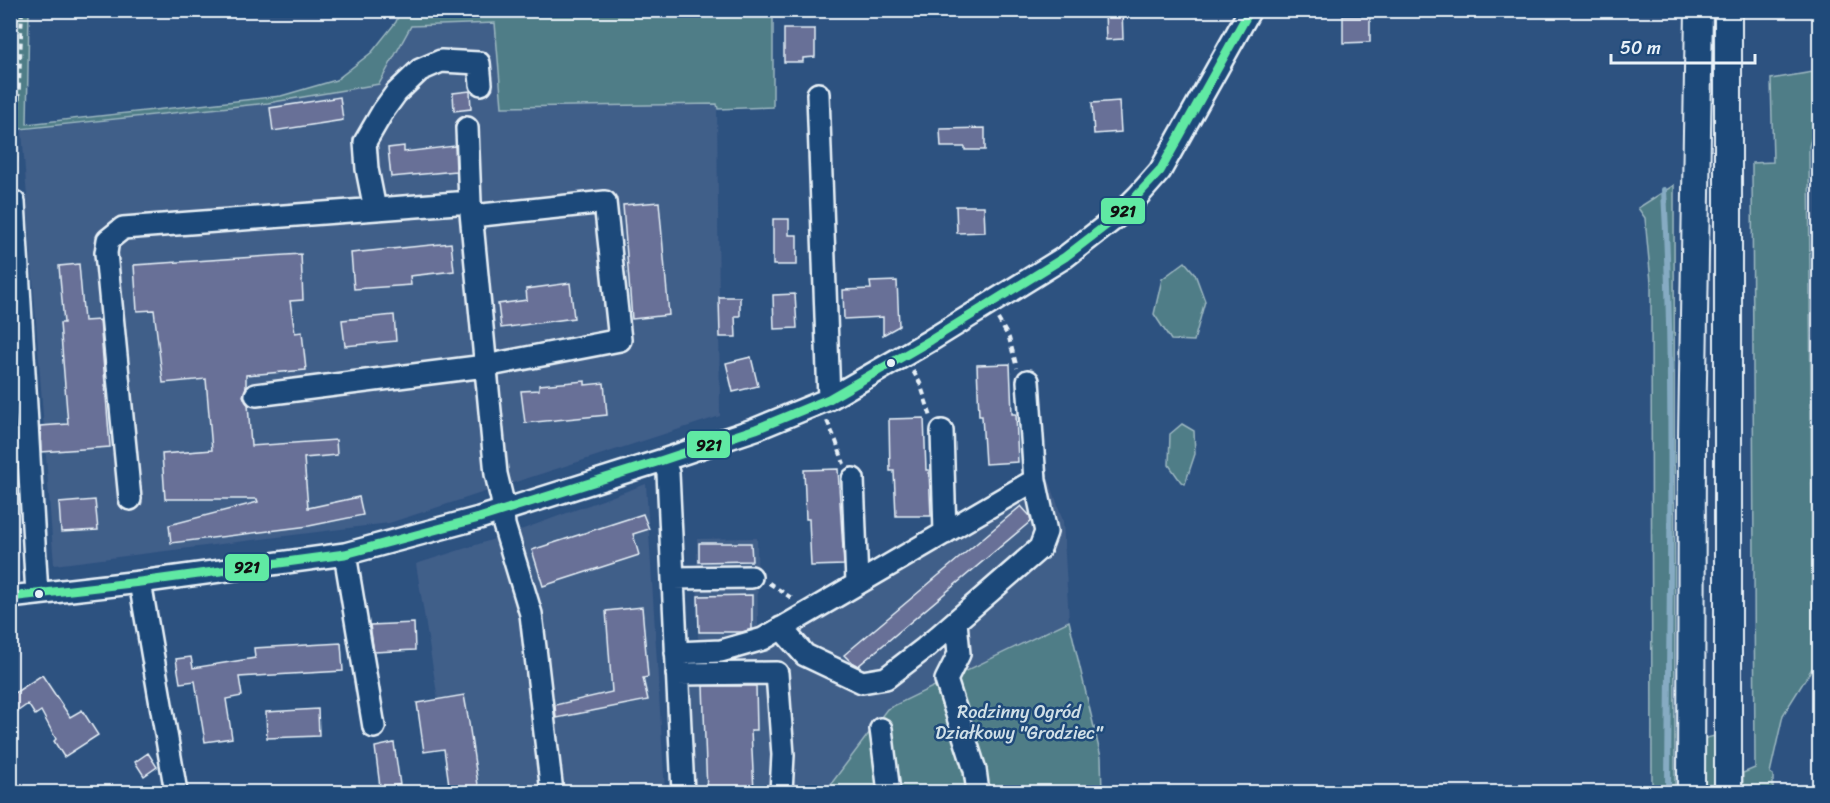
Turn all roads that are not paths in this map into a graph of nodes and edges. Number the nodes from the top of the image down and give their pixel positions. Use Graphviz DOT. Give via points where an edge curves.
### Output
graph roads {
  1 [pos="1250,10"];
  2 [pos="1699,10"];
  3 [pos="1728,10"];
  4 [pos="481,84"];
  5 [pos="818,94"];
  6 [pos="467,128"];
  7 [pos="12,202"];
  8 [pos="375,209"];
  9 [pos="471,209"];
  10 [pos="485,366"];
  11 [pos="1023,375"];
  12 [pos="256,395"];
  13 [pos="826,407"];
  14 [pos="937,424"];
  15 [pos="663,460"];
  16 [pos="849,473"];
  17 [pos="1035,480"];
  18 [pos="130,499"];
  19 [pos="502,511"];
  20 [pos="945,532"];
  21 [pos="345,554"];
  22 [pos="751,577"];
  23 [pos="673,578"];
  24 [pos="140,582"];
  25 [pos="857,583"];
  26 [pos="37,594"];
  27 [pos="10,597"];
  28 [pos="956,622"];
  29 [pos="781,628"];
  30 [pos="677,663"];
  31 [pos="374,727"];
  32 [pos="881,729"];
  33 [pos="176,792"];
  34 [pos="552,792"];
  35 [pos="683,792"];
  36 [pos="780,792"];
  37 [pos="889,792"];
  38 [pos="978,792"];
  39 [pos="1691,792"];
  40 [pos="1728,792"];
  1 -- 13 [label="street" via="1160,171 1118,216 1065,257"];
  2 -- 39 [label="main road"];
  3 -- 40 [label="main road"];
  4 -- 8 [label="street" via="479,63 441,61 420,70 396,93 365,142"];
  5 -- 13 [label="street"];
  6 -- 9 [label="street"];
  7 -- 26 [label="street"];
  8 -- 9 [label="street"];
  8 -- 18 [label="street" via="123,228 108,240 106,253"];
  9 -- 10 [label="street"];
  9 -- 10 [label="street" via="605,202 620,340"];
  10 -- 12 [label="street"];
  10 -- 19 [label="street"];
  11 -- 17 [label="street"];
  13 -- 15 [label="street"];
  14 -- 20 [label="street"];
  15 -- 19 [label="street"];
  15 -- 23 [label="street" via="668,473"];
  16 -- 25 [label="street"];
  17 -- 20 [label="street"];
  17 -- 28 [label="street" via="1046,532 1040,548"];
  19 -- 21 [label="street"];
  19 -- 34 [label="street" via="531,614"];
  20 -- 25 [label="street"];
  21 -- 24 [label="street"];
  21 -- 31 [label="street"];
  22 -- 23 [label="street"];
  23 -- 30 [label="street"];
  24 -- 26 [label="street"];
  24 -- 33 [label="street"];
  25 -- 29 [label="street"];
  26 -- 27 [label="street"];
  28 -- 29 [label="street" via="886,678 861,682 806,655"];
  28 -- 38 [label="street" via="959,654 946,680 975,770"];
  29 -- 30 [label="street" via="764,639"];
  30 -- 35 [label="street"];
  30 -- 36 [label="street" via="777,673 783,755"];
  32 -- 37 [label="street"];
}
